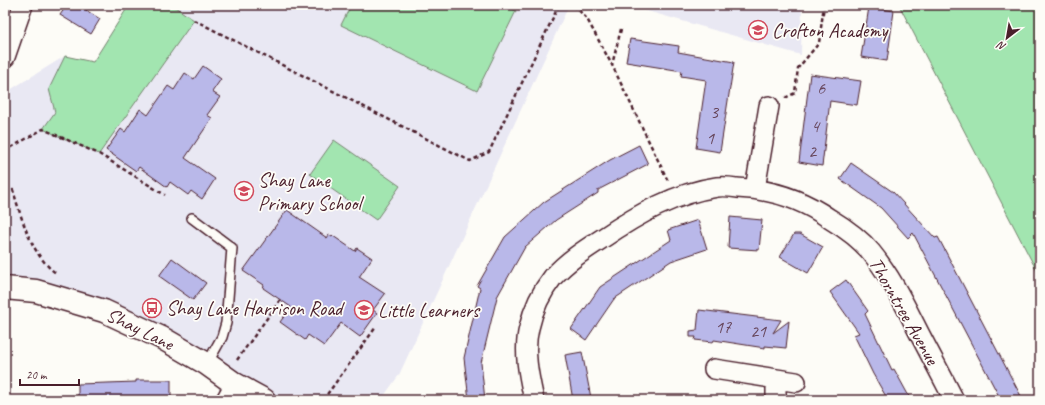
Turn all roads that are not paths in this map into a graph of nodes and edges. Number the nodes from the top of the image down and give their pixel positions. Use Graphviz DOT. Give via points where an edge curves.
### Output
graph roads {
  1 [pos="23,5"];
  2 [pos="5,57"];
  3 [pos="769,106"];
  4 [pos="755,189"];
  5 [pos="192,218"];
  6 [pos="5,288"];
  7 [pos="207,364"];
  8 [pos="714,369"];
  9 [pos="776,379"];
  10 [pos="796,382"];
  11 [pos="229,387"];
  12 [pos="264,400"];
  13 [pos="534,400"];
  14 [pos="776,400"];
  15 [pos="954,400"];
  1 -- 2 [label="street"];
  3 -- 4 [label="street"];
  4 -- 13 [label="street, Thorntree Avenue" via="719,187 697,191 653,208 586,249 553,277 534,313 526,344"];
  4 -- 15 [label="street, Thorntree Avenue" via="806,204 851,234 870,251 906,306"];
  5 -- 7 [label="lane" via="232,248 226,323 222,337"];
  6 -- 7 [label="main road, Shay Lane" via="36,290 104,310 162,338"];
  7 -- 11 [label="main road, Shay Lane"];
  8 -- 9 [label="street"];
  9 -- 10 [label="street"];
  9 -- 14 [label="street"];
  11 -- 12 [label="main road, Shay Lane"];
}
